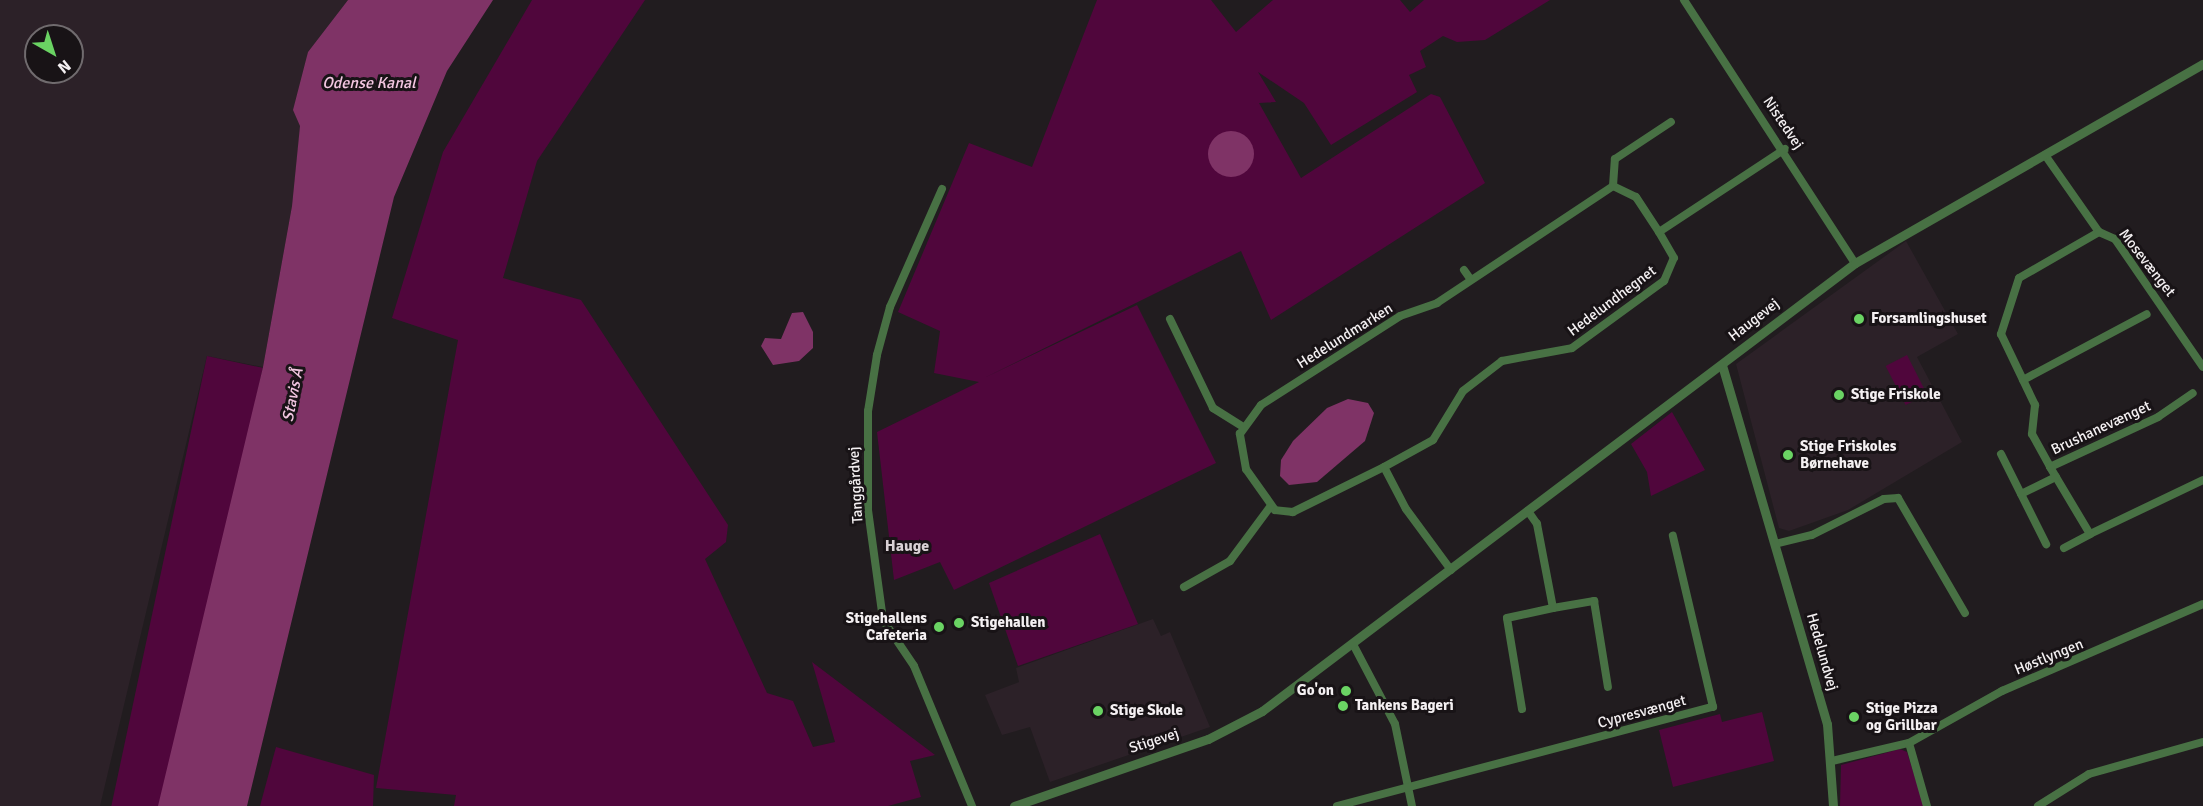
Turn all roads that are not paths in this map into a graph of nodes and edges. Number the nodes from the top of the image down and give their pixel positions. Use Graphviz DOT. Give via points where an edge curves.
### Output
graph roads {
  1 [pos="1684,0"];
  2 [pos="2203,64"];
  3 [pos="1671,122"];
  4 [pos="1785,150"];
  5 [pos="2044,155"];
  6 [pos="1613,186"];
  7 [pos="942,189"];
  8 [pos="1659,231"];
  9 [pos="2099,232"];
  10 [pos="1855,263"];
  11 [pos="1464,270"];
  12 [pos="1470,280"];
  13 [pos="2147,314"];
  14 [pos="1170,319"];
  15 [pos="1722,365"];
  16 [pos="2203,367"];
  17 [pos="2023,380"];
  18 [pos="2193,393"];
  19 [pos="1241,431"];
  20 [pos="2001,454"];
  21 [pos="1384,467"];
  22 [pos="2050,468"];
  23 [pos="2056,477"];
  24 [pos="2203,480"];
  25 [pos="2021,494"];
  26 [pos="1270,507"];
  27 [pos="1528,512"];
  28 [pos="2090,534"];
  29 [pos="1673,536"];
  30 [pos="1775,544"];
  31 [pos="2046,544"];
  32 [pos="2064,548"];
  33 [pos="1451,570"];
  34 [pos="1184,587"];
  35 [pos="2203,604"];
  36 [pos="1553,608"];
  37 [pos="1965,613"];
  38 [pos="1354,646"];
  39 [pos="1608,687"];
  40 [pos="1522,709"];
  41 [pos="2203,742"];
  42 [pos="1909,743"];
  43 [pos="1832,761"];
  44 [pos="1408,788"];
  45 [pos="972,806"];
  46 [pos="1014,806"];
  47 [pos="1337,806"];
  48 [pos="1412,806"];
  49 [pos="1833,806"];
  50 [pos="1927,806"];
  51 [pos="2038,806"];
  1 -- 4 [label="street, Nistedvej"];
  2 -- 5 [label="street, Haugevej"];
  3 -- 6 [label="street" via="1615,159"];
  4 -- 8 [label="street"];
  4 -- 10 [label="street, Nistedvej"];
  5 -- 9 [label="street, Mosevænget"];
  5 -- 10 [label="street, Haugevej"];
  6 -- 8 [label="street" via="1636,197"];
  6 -- 12 [label="street, Hedelundmarken"];
  7 -- 45 [label="street, Tanggårdvej" via="890,307 877,355 867,424 868,510 883,620 914,666"];
  8 -- 21 [label="street, Hedelundhegnet" via="1674,258 1664,281 1572,348 1502,361 1463,391 1433,440"];
  9 -- 16 [label="street, Mosevænget" via="2115,239"];
  9 -- 17 [label="street, Brushanevænget" via="2019,278 2001,334"];
  10 -- 15 [label="street, Haugevej"];
  11 -- 12 [label="street"];
  12 -- 19 [label="street, Hedelundmarken" via="1437,303 1400,316 1281,392 1250,415"];
  13 -- 17 [label="street"];
  14 -- 19 [label="street" via="1213,408"];
  15 -- 27 [label="street, Haugevej"];
  15 -- 30 [label="street, Hedelundvej"];
  17 -- 22 [label="street, Brushanevænget" via="2035,405 2032,434"];
  18 -- 22 [label="street, Brushanevænget" via="2158,417"];
  19 -- 26 [label="street" via="1246,469"];
  20 -- 25 [label="street"];
  21 -- 26 [label="street, Hedelundhegnet" via="1293,512"];
  21 -- 33 [label="street" via="1406,509"];
  22 -- 23 [label="street, Brushanevænget"];
  23 -- 25 [label="street, Brushanevænget"];
  23 -- 28 [label="street, Brushanevænget"];
  24 -- 28 [label="street"];
  25 -- 31 [label="street"];
  26 -- 34 [label="street" via="1230,561"];
  27 -- 33 [label="street, Haugevej"];
  27 -- 36 [label="street" via="1537,524"];
  28 -- 32 [label="street"];
  29 -- 44 [label="street, Cypresvænget" via="1713,707"];
  30 -- 37 [label="street" via="1812,535 1884,500 1898,498"];
  30 -- 43 [label="street, Hedelundvej" via="1827,724"];
  33 -- 38 [label="street, Haugevej"];
  35 -- 42 [label="street, Høstlyngen" via="2002,691"];
  36 -- 39 [label="street" via="1594,601"];
  36 -- 40 [label="street" via="1508,618"];
  38 -- 44 [label="street" via="1395,724"];
  38 -- 46 [label="street, Stigevej" via="1262,711 1217,735"];
  41 -- 51 [label="street" via="2089,774"];
  42 -- 43 [label="street, Høstlyngen"];
  42 -- 50 [label="street"];
  43 -- 49 [label="street, Hedelundvej"];
  44 -- 47 [label="street"];
  44 -- 48 [label="street"];
}
